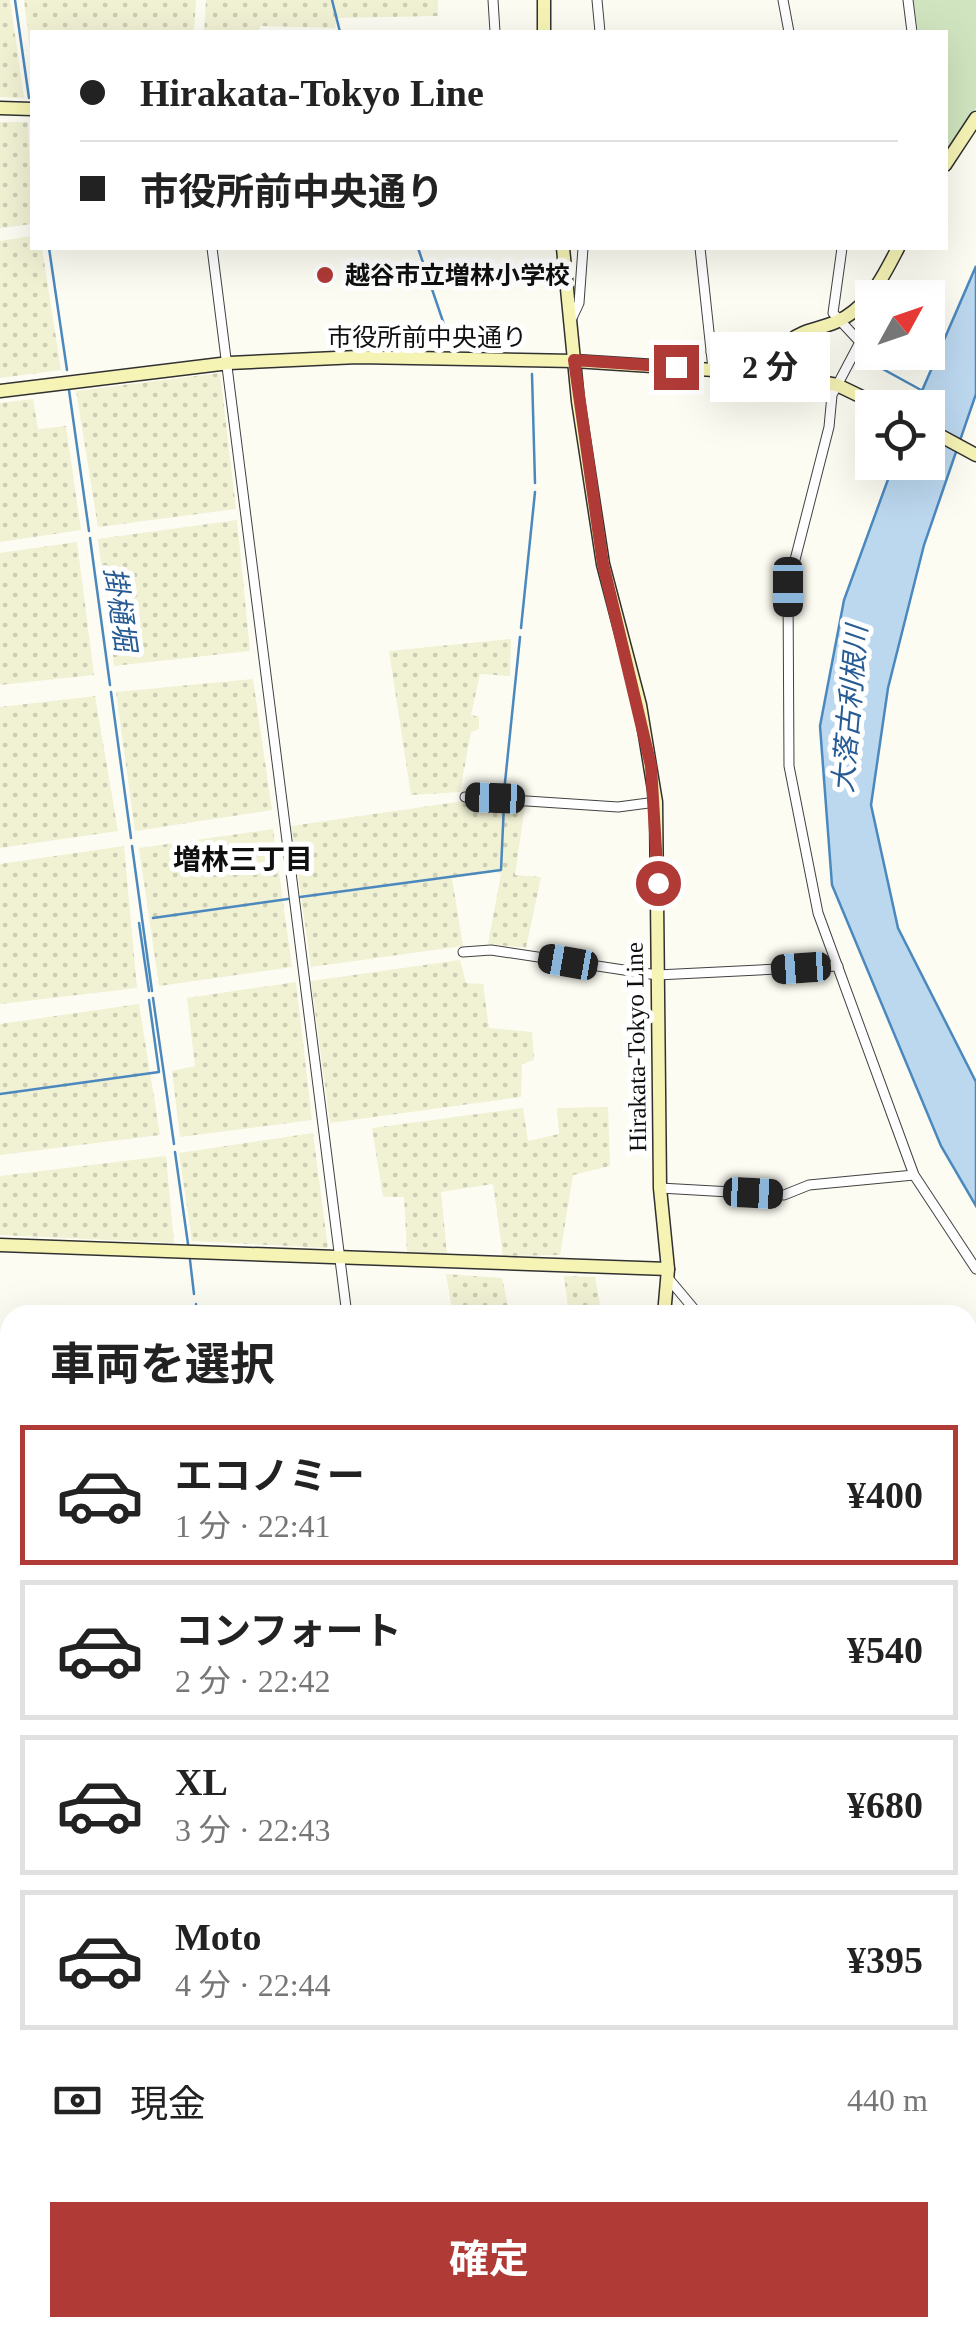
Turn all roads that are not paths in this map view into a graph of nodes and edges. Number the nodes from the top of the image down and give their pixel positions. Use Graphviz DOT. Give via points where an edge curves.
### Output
graph roads {
  1 [pos="493,0"];
  2 [pos="544,0"];
  3 [pos="597,0"];
  4 [pos="783,0"];
  5 [pos="908,0"];
  6 [pos="495,30"];
  7 [pos="544,30"];
  8 [pos="600,30"];
  9 [pos="788,30"];
  10 [pos="912,30"];
  11 [pos="0,108"];
  12 [pos="30,109"];
  13 [pos="976,118"];
  14 [pos="948,160"];
  15 [pos="212,250"];
  16 [pos="562,250"];
  17 [pos="583,250"];
  18 [pos="700,250"];
  19 [pos="842,250"];
  20 [pos="897,250"];
  21 [pos="571,320"];
  22 [pos="840,320"];
  23 [pos="783,347"];
  24 [pos="711,352"];
  25 [pos="574,360"];
  26 [pos="229,363"];
  27 [pos="713,369"];
  28 [pos="778,374"];
  29 [pos="837,385"];
  30 [pos="0,391"];
  31 [pos="855,393"];
  32 [pos="945,438"];
  33 [pos="976,454"];
  34 [pos="465,797"];
  35 [pos="656,802"];
  36 [pos="463,952"];
  37 [pos="838,966"];
  38 [pos="657,975"];
  39 [pos="914,1175"];
  40 [pos="660,1188"];
  41 [pos="0,1245"];
  42 [pos="340,1260"];
  43 [pos="976,1269"];
  44 [pos="668,1274"];
  45 [pos="347,1305"];
  46 [pos="665,1305"];
  47 [pos="691,1305"];
  1 -- 6 [label="street"];
  2 -- 7 [label="street"];
  3 -- 8 [label="street"];
  4 -- 9 [label="street"];
  5 -- 10 [label="street"];
  11 -- 12 [label="street"];
  13 -- 14 [label="street"];
  15 -- 26 [label="street"];
  16 -- 21 [label="street, Hirakata-Tokyo Line"];
  17 -- 21 [label="street" via="579,304"];
  18 -- 24 [label="street"];
  19 -- 22 [label="street" via="833,312"];
  20 -- 22 [label="street" via="878,285"];
  21 -- 25 [label="street, Hirakata-Tokyo Line"];
  22 -- 23 [label="street"];
  22 -- 29 [label="street" via="860,342"];
  23 -- 24 [label="street"];
  23 -- 28 [label="street"];
  24 -- 27 [label="street"];
  25 -- 26 [label="street, 市役所前中央通り" via="410,356"];
  25 -- 27 [label="street, 市役所前中央通り"];
  25 -- 35 [label="street, Hirakata-Tokyo Line" via="603,564 640,706"];
  26 -- 30 [label="street, 市役所前中央通り"];
  26 -- 42 [label="street"];
  27 -- 28 [label="street, 市役所前中央通り"];
  28 -- 29 [label="street, 市役所前中央通り"];
  29 -- 31 [label="street, 市役所前中央通り"];
  29 -- 37 [label="street" via="788,587 789,766 818,913"];
  32 -- 33 [label="street"];
  34 -- 35 [label="street" via="618,807"];
  35 -- 38 [label="street, Hirakata-Tokyo Line"];
  36 -- 38 [label="street" via="491,950"];
  37 -- 38 [label="street"];
  37 -- 39 [label="street"];
  38 -- 40 [label="street, Hirakata-Tokyo Line"];
  39 -- 40 [label="street" via="809,1185 784,1195"];
  39 -- 43 [label="street"];
  40 -- 44 [label="street, Hirakata-Tokyo Line"];
  41 -- 42 [label="street"];
  42 -- 44 [label="street"];
  42 -- 45 [label="street"];
  44 -- 46 [label="street, Hirakata-Tokyo Line"];
  44 -- 47 [label="street"];
}
